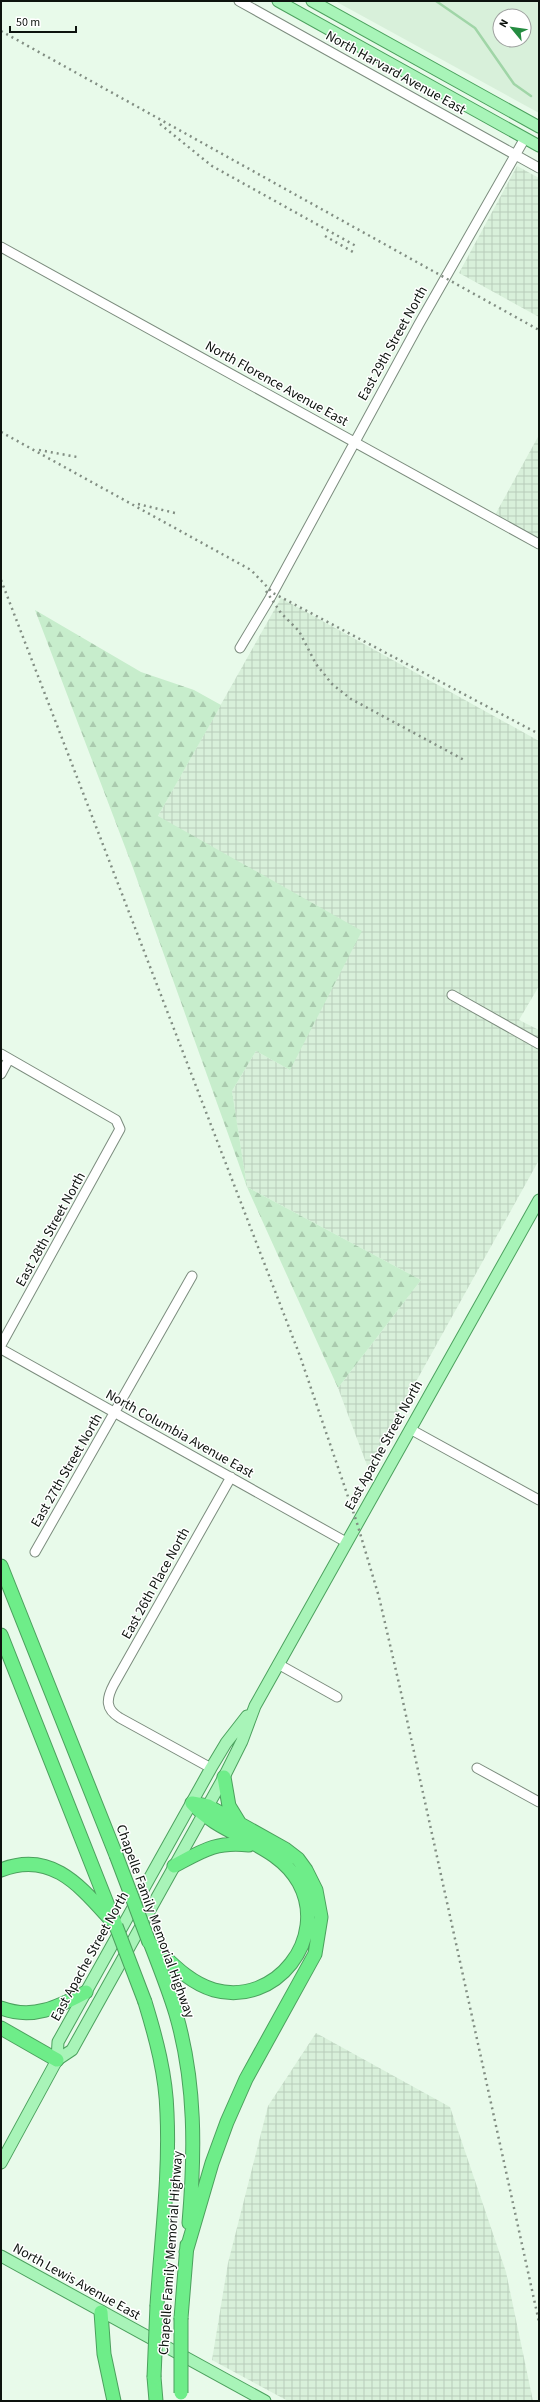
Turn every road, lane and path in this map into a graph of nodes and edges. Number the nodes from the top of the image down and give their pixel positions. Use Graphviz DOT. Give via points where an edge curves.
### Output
graph roads {
  1 [pos="238,1"];
  2 [pos="312,1"];
  3 [pos="282,2"];
  4 [pos="536,125"];
  5 [pos="525,138"];
  6 [pos="539,146"];
  7 [pos="515,155"];
  8 [pos="539,168"];
  9 [pos="1,247"];
  10 [pos="354,441"];
  11 [pos="539,544"];
  12 [pos="240,648"];
  13 [pos="452,995"];
  14 [pos="539,1044"];
  15 [pos="1,1054"];
  16 [pos="10,1059"];
  17 [pos="1,1074"];
  18 [pos="539,1200"];
  19 [pos="192,1276"];
  20 [pos="1,1345"];
  21 [pos="1,1349"];
  22 [pos="114,1413"];
  23 [pos="410,1429"];
  24 [pos="231,1477"];
  25 [pos="539,1500"];
  26 [pos="346,1542"];
  27 [pos="35,1552"];
  28 [pos="1,1566"];
  29 [pos="1,1635"];
  30 [pos="278,1664"];
  31 [pos="337,1697"];
  32 [pos="255,1706"];
  33 [pos="211,1768"];
  34 [pos="477,1768"];
  35 [pos="224,1777"];
  36 [pos="192,1802"];
  37 [pos="539,1802"];
  38 [pos="205,1810"];
  39 [pos="240,1824"];
  40 [pos="255,1845"];
  41 [pos="174,1866"];
  42 [pos="1,1870"];
  43 [pos="116,1926"];
  44 [pos="149,1942"];
  45 [pos="86,1992"];
  46 [pos="1,2008"];
  47 [pos="1,2028"];
  48 [pos="57,2060"];
  49 [pos="1,2163"];
  50 [pos="186,2252"];
  51 [pos="1,2256"];
  52 [pos="101,2312"];
  53 [pos="181,2397"];
  54 [pos="114,2401"];
  55 [pos="156,2401"];
  56 [pos="266,2401"];
  1 -- 7 [label="street, North Harvard Avenue East"];
  2 -- 4 [label="main road, North Harvard Avenue East"];
  3 -- 5 [label="main road, North Harvard Avenue East"];
  4 -- 5 [label="main road"];
  5 -- 6 [label="main road, North Harvard Avenue East"];
  5 -- 7 [label="street, East 29th Street North"];
  7 -- 8 [label="street, North Harvard Avenue East"];
  7 -- 10 [label="street, East 29th Street North"];
  9 -- 10 [label="street, North Florence Avenue East"];
  10 -- 11 [label="street, North Florence Avenue East"];
  10 -- 12 [label="street, East 29th Street North" via="270,598"];
  13 -- 14 [label="street"];
  15 -- 16 [label="street"];
  16 -- 17 [label="street"];
  16 -- 20 [label="street, East 28th Street North" via="116,1120 120,1126 119,1133"];
  18 -- 23 [label="main road, East Apache Street North"];
  19 -- 22 [label="street, East 27th Street North"];
  21 -- 22 [label="street, North Columbia Avenue East"];
  22 -- 24 [label="street, North Columbia Avenue East"];
  22 -- 27 [label="street, East 27th Street North"];
  23 -- 25 [label="street"];
  23 -- 26 [label="main road, East Apache Street North"];
  24 -- 26 [label="street, North Columbia Avenue East"];
  24 -- 33 [label="street, East 26th Place North" via="107,1699 110,1711 120,1718"];
  26 -- 30 [label="main road, East Apache Street North"];
  28 -- 44 [label="highway, Chapelle Family Memorial Highway, bridge"];
  29 -- 43 [label="highway, Chapelle Family Memorial Highway"];
  30 -- 31 [label="street"];
  30 -- 32 [label="main road, East Apache Street North"];
  32 -- 33 [label="main road, East Apache Street North" via="226,1743"];
  32 -- 35 [label="main road, East Apache Street North" via="242,1741"];
  33 -- 36 [label="main road, East Apache Street North"];
  34 -- 37 [label="street"];
  35 -- 38 [label="main road, East Apache Street North"];
  35 -- 39 [label="highway" via="229,1806"];
  36 -- 38 [label="highway"];
  36 -- 45 [label="main road, East Apache Street North"];
  38 -- 39 [label="highway"];
  38 -- 40 [label="highway"];
  38 -- 41 [label="main road, East Apache Street North"];
  39 -- 50 [label="highway" via="285,1849 302,1865 318,1896 320,1934 310,1965 235,2101 212,2163"];
  40 -- 41 [label="highway" via="232,1843 214,1846"];
  40 -- 44 [label="highway" via="289,1868 303,1892 308,1908 308,1923 303,1944 286,1971 268,1984 251,1990 233,1992 205,1987 189,1978"];
  41 -- 48 [label="main road, East Apache Street North" via="72,2050"];
  42 -- 43 [label="highway" via="26,1864 54,1869 77,1883"];
  43 -- 55 [label="highway, Chapelle Family Memorial Highway, bridge" via="145,2002 160,2057 167,2112 166,2181 154,2377"];
  44 -- 50 [label="highway, Chapelle Family Memorial Highway" via="181,2036 192,2109 193,2165"];
  45 -- 46 [label="highway" via="44,2012 25,2014"];
  45 -- 48 [label="main road, East Apache Street North" via="58,2042"];
  47 -- 48 [label="highway"];
  48 -- 49 [label="main road, East Apache Street North"];
  50 -- 53 [label="highway, Chapelle Family Memorial Highway, bridge" via="181,2318"];
  51 -- 52 [label="main road, North Lewis Avenue East"];
  52 -- 54 [label="highway" via="104,2354"];
  52 -- 56 [label="main road, North Lewis Avenue East"];
}
